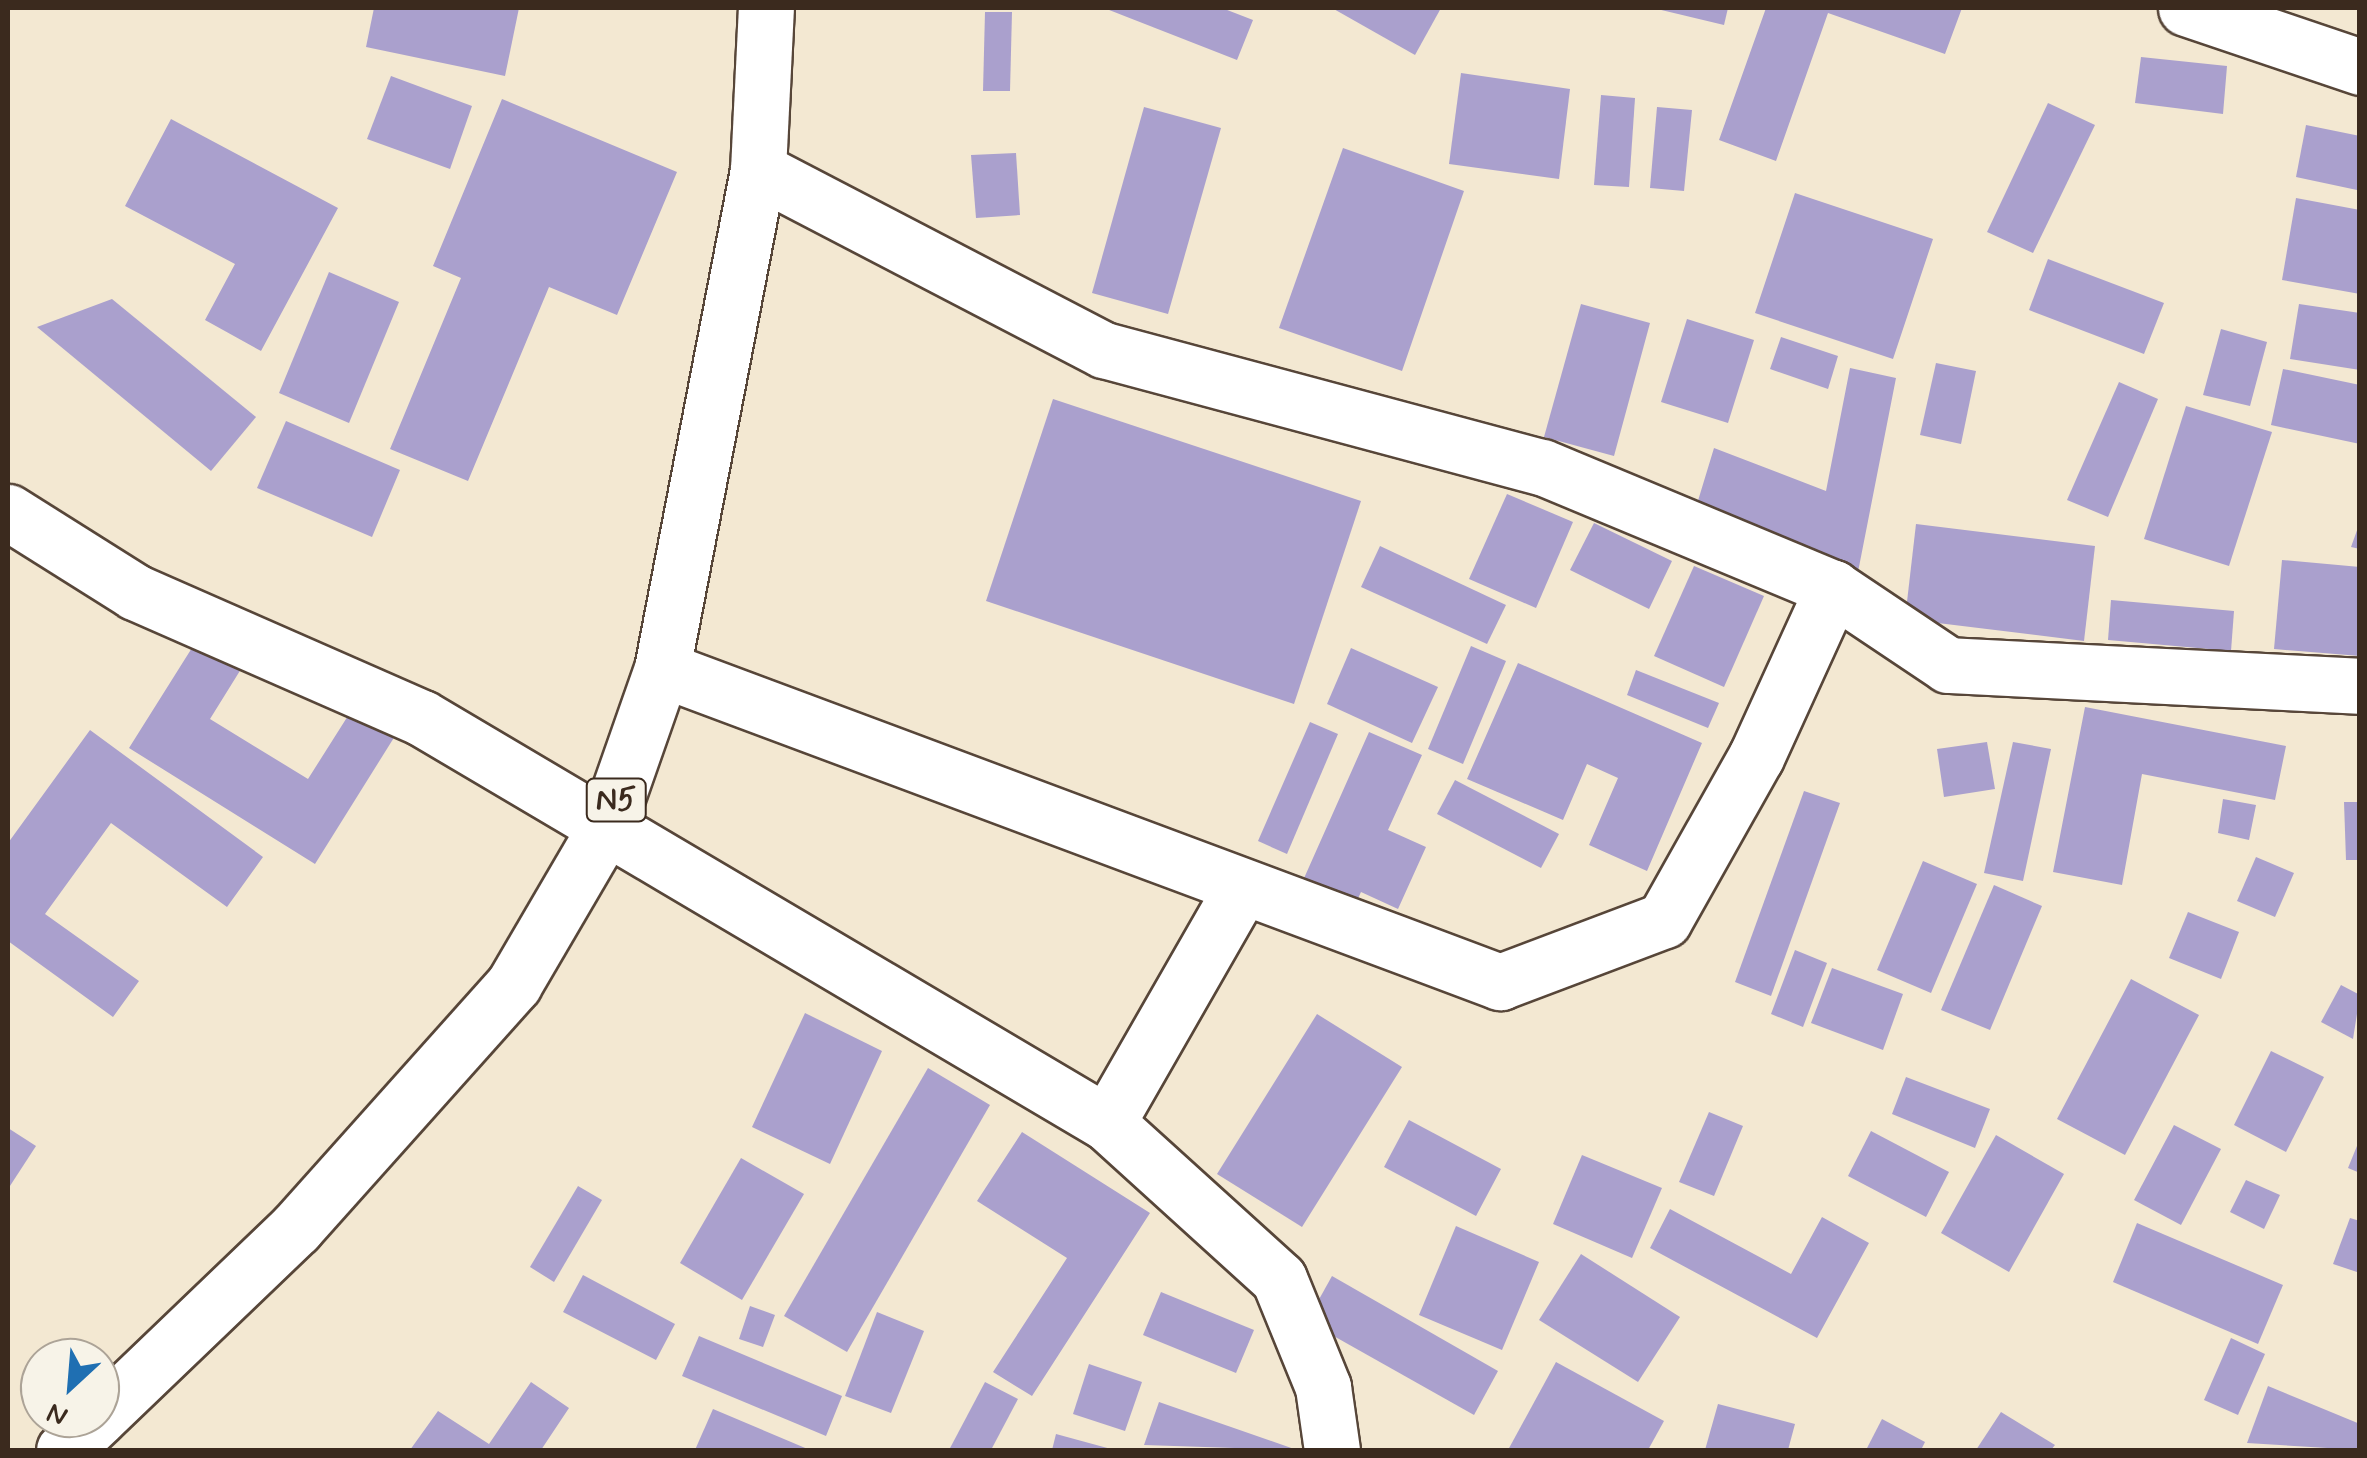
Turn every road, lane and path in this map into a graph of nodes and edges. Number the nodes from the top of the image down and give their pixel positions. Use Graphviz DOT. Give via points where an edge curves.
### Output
graph roads {
  1 [pos="766,8"];
  2 [pos="2186,8"];
  3 [pos="2360,66"];
  4 [pos="758,170"];
  5 [pos="8,512"];
  6 [pos="1833,588"];
  7 [pos="662,669"];
  8 [pos="2360,686"];
  9 [pos="608,822"];
  10 [pos="1240,891"];
  11 [pos="1107,1123"];
  12 [pos="120,1397"];
  13 [pos="1332,1450"];
  1 -- 4 [label="street, N5 / N5"];
  2 -- 3 [label="street"];
  4 -- 6 [label="street" via="1104,350 1542,467"];
  4 -- 7 [label="street, N5 / N5"];
  5 -- 9 [label="street" via="135,592 422,718"];
  6 -- 8 [label="street" via="1948,665"];
  6 -- 10 [label="street" via="1756,757 1664,920 1500,982"];
  7 -- 9 [label="street, N5 / N5"];
  7 -- 10 [label="street"];
  9 -- 11 [label="street"];
  9 -- 12 [label="street, N5 / N5" via="514,984 296,1228"];
  10 -- 11 [label="street"];
  11 -- 13 [label="street" via="1279,1278 1324,1387"];
}
